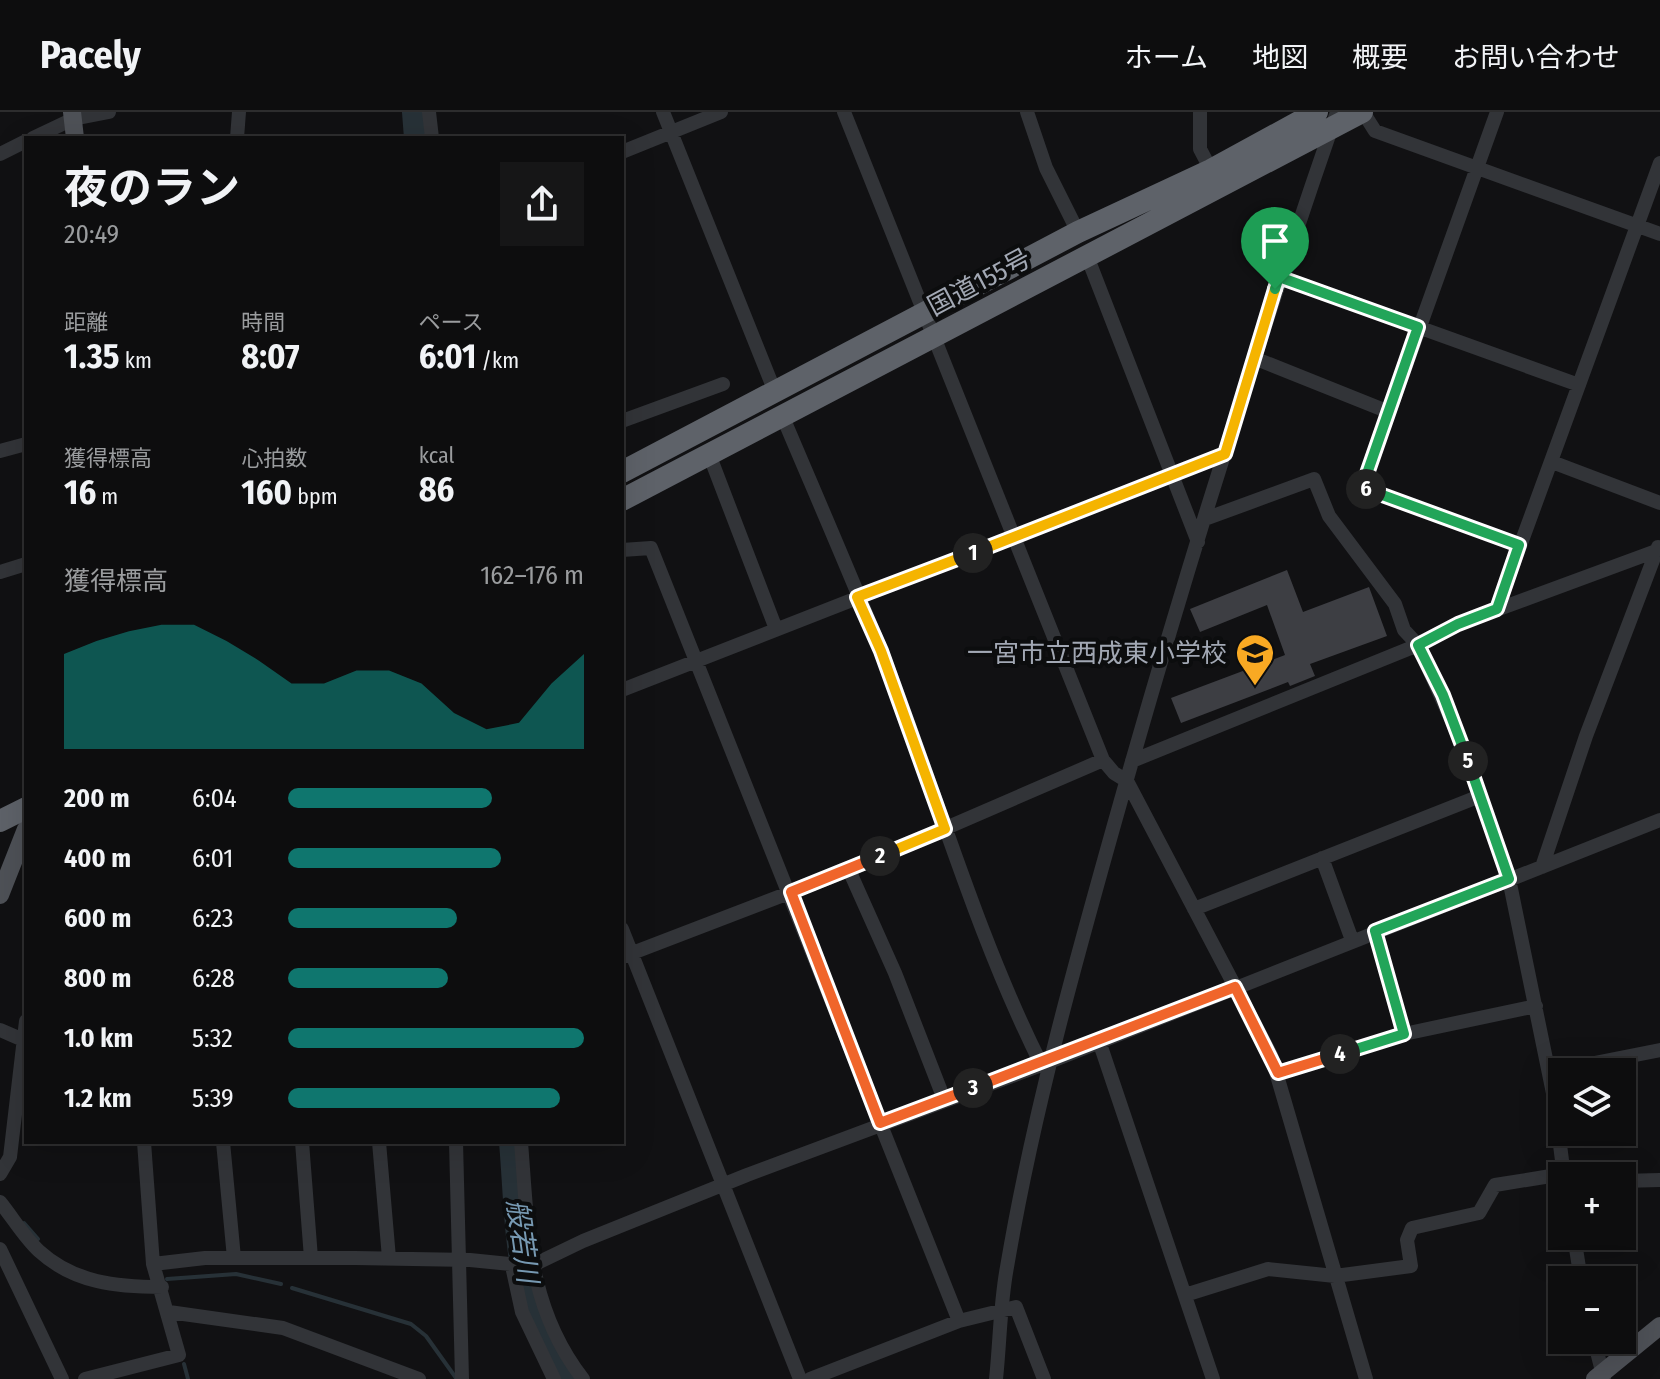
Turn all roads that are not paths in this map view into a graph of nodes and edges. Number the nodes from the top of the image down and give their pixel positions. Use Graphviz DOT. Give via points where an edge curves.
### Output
graph roads {
  1 [pos="109,112"];
  2 [pos="239,112"];
  3 [pos="429,112"];
  4 [pos="663,112"];
  5 [pos="721,112"];
  6 [pos="844,112"];
  7 [pos="1027,112"];
  8 [pos="1200,112"];
  9 [pos="1362,112"];
  10 [pos="1497,112"];
  11 [pos="1329,117"];
  12 [pos="73,123"];
  13 [pos="671,132"];
  14 [pos="38,136"];
  15 [pos="237,136"];
  16 [pos="432,136"];
  17 [pos="24,142"];
  18 [pos="624,151"];
  19 [pos="0,154"];
  20 [pos="1660,163"];
  21 [pos="1477,168"];
  22 [pos="1211,170"];
  23 [pos="1636,225"];
  24 [pos="1078,232"];
  25 [pos="1660,234"];
  26 [pos="1087,256"];
  27 [pos="1279,277"];
  28 [pos="922,313"];
  29 [pos="1418,327"];
  30 [pos="933,338"];
  31 [pos="1254,358"];
  32 [pos="723,384"];
  33 [pos="1579,385"];
  34 [pos="775,392"];
  35 [pos="1389,412"];
  36 [pos="782,415"];
  37 [pos="624,420"];
  38 [pos="24,445"];
  39 [pos="0,451"];
  40 [pos="709,454"];
  41 [pos="1225,454"];
  42 [pos="1552,462"];
  43 [pos="624,471"];
  44 [pos="1171,473"];
  45 [pos="624,499"];
  46 [pos="1660,503"];
  47 [pos="1205,519"];
  48 [pos="1014,537"];
  49 [pos="1198,542"];
  50 [pos="1519,545"];
  51 [pos="1658,546"];
  52 [pos="624,550"];
  53 [pos="24,565"];
  54 [pos="0,572"];
  55 [pos="857,597"];
  56 [pos="1497,609"];
  57 [pos="776,629"];
  58 [pos="1418,645"];
  59 [pos="699,660"];
  60 [pos="624,689"];
  61 [pos="1103,760"];
  62 [pos="1132,761"];
  63 [pos="1127,781"];
  64 [pos="24,793"];
  65 [pos="1480,796"];
  66 [pos="0,805"];
  67 [pos="24,809"];
  68 [pos="1660,820"];
  69 [pos="0,821"];
  70 [pos="945,829"];
  71 [pos="24,837"];
  72 [pos="1322,858"];
  73 [pos="1542,867"];
  74 [pos="849,870"];
  75 [pos="1509,879"];
  76 [pos="791,892"];
  77 [pos="0,895"];
  78 [pos="1194,909"];
  79 [pos="1375,931"];
  80 [pos="1352,940"];
  81 [pos="627,955"];
  82 [pos="1235,987"];
  83 [pos="1536,1006"];
  84 [pos="24,1028"];
  85 [pos="0,1030"];
  86 [pos="1404,1034"];
  87 [pos="21,1039"];
  88 [pos="1099,1041"];
  89 [pos="1660,1050"];
  90 [pos="1620,1058"];
  91 [pos="1046,1062"];
  92 [pos="1548,1067"];
  93 [pos="1278,1073"];
  94 [pos="944,1099"];
  95 [pos="880,1123"];
  96 [pos="144,1144"];
  97 [pos="223,1144"];
  98 [pos="302,1144"];
  99 [pos="379,1144"];
  100 [pos="456,1144"];
  101 [pos="521,1144"];
  102 [pos="0,1174"];
  103 [pos="1548,1177"];
  104 [pos="1660,1180"];
  105 [pos="1636,1181"];
  106 [pos="723,1185"];
  107 [pos="0,1202"];
  108 [pos="0,1249"];
  109 [pos="234,1258"];
  110 [pos="311,1258"];
  111 [pos="389,1258"];
  112 [pos="458,1259"];
  113 [pos="153,1264"];
  114 [pos="521,1266"];
  115 [pos="1335,1276"];
  116 [pos="162,1287"];
  117 [pos="1185,1295"];
  118 [pos="1003,1308"];
  119 [pos="169,1312"];
  120 [pos="959,1321"];
  121 [pos="1660,1326"];
  122 [pos="1596,1354"];
  123 [pos="1209,1378"];
  124 [pos="1600,1378"];
  125 [pos="62,1379"];
  126 [pos="85,1379"];
  127 [pos="419,1379"];
  128 [pos="462,1379"];
  129 [pos="554,1379"];
  130 [pos="583,1379"];
  131 [pos="800,1379"];
  132 [pos="810,1379"];
  133 [pos="996,1379"];
  134 [pos="1044,1379"];
  135 [pos="1366,1379"];
  1 -- 12 [label="street"];
  2 -- 15 [label="street"];
  3 -- 16 [label="street"];
  4 -- 13 [label="street"];
  5 -- 13 [label="street"];
  6 -- 28 [label="street"];
  7 -- 24 [label="street" via="1046,168"];
  8 -- 22 [label="street" via="1200,149"];
  9 -- 11 [label="highway, 国道155号"];
  9 -- 21 [label="street" via="1375,131"];
  10 -- 21 [label="street"];
  11 -- 22 [label="highway, 国道155号"];
  11 -- 26 [label="highway, 国道155号"];
  11 -- 27 [label="street"];
  12 -- 14 [label="street"];
  13 -- 18 [label="street"];
  13 -- 34 [label="street"];
  17 -- 19 [label="street"];
  20 -- 23 [label="street"];
  21 -- 23 [label="street"];
  21 -- 29 [label="street"];
  22 -- 24 [label="highway, 国道155号"];
  23 -- 25 [label="street"];
  23 -- 33 [label="street"];
  24 -- 28 [label="highway, 国道155号"];
  26 -- 30 [label="highway, 国道155号"];
  26 -- 44 [label="street"];
  27 -- 29 [label="street"];
  27 -- 31 [label="street"];
  28 -- 30 [label="street"];
  28 -- 34 [label="highway, 国道155号"];
  29 -- 33 [label="street"];
  29 -- 35 [label="street"];
  30 -- 36 [label="highway, 国道155号"];
  30 -- 48 [label="street"];
  31 -- 35 [label="street"];
  31 -- 41 [label="street"];
  32 -- 37 [label="street"];
  33 -- 42 [label="street"];
  34 -- 43 [label="highway, 国道155号"];
  35 -- 50 [label="street" via="1362,488"];
  36 -- 40 [label="highway, 国道155号"];
  36 -- 55 [label="street"];
  38 -- 39 [label="street"];
  40 -- 45 [label="highway, 国道155号"];
  40 -- 57 [label="street"];
  41 -- 44 [label="street"];
  41 -- 47 [label="street"];
  42 -- 46 [label="street"];
  42 -- 50 [label="street"];
  44 -- 48 [label="street"];
  44 -- 49 [label="street"];
  47 -- 49 [label="street"];
  47 -- 58 [label="street" via="1314,479 1329,516 1395,604 1404,630"];
  48 -- 55 [label="street"];
  48 -- 61 [label="street"];
  49 -- 62 [label="street"];
  50 -- 56 [label="street"];
  51 -- 56 [label="street"];
  51 -- 73 [label="street"];
  52 -- 59 [label="street" via="651,548"];
  53 -- 54 [label="street"];
  55 -- 57 [label="street"];
  55 -- 70 [label="street"];
  56 -- 58 [label="street"];
  57 -- 59 [label="street"];
  58 -- 62 [label="street"];
  58 -- 65 [label="street" via="1443,695"];
  59 -- 60 [label="street"];
  59 -- 76 [label="street"];
  61 -- 63 [label="street"];
  61 -- 70 [label="street"];
  62 -- 63 [label="street"];
  63 -- 78 [label="street"];
  63 -- 91 [label="street"];
  64 -- 66 [label="highway"];
  65 -- 72 [label="street"];
  65 -- 75 [label="street"];
  67 -- 69 [label="highway"];
  68 -- 73 [label="street"];
  70 -- 74 [label="street"];
  70 -- 91 [label="street" via="1019,1019"];
  71 -- 77 [label="main road"];
  72 -- 78 [label="street"];
  72 -- 80 [label="street"];
  73 -- 75 [label="street"];
  74 -- 76 [label="street"];
  74 -- 94 [label="street"];
  75 -- 79 [label="street"];
  75 -- 83 [label="street"];
  76 -- 81 [label="street"];
  76 -- 95 [label="street"];
  78 -- 82 [label="street"];
  79 -- 80 [label="street"];
  79 -- 86 [label="street"];
  80 -- 82 [label="street"];
  81 -- 106 [label="street"];
  82 -- 88 [label="street"];
  82 -- 93 [label="street"];
  83 -- 86 [label="street"];
  83 -- 92 [label="street"];
  84 -- 87 [label="street"];
  85 -- 87 [label="street"];
  86 -- 93 [label="street"];
  87 -- 102 [label="street" via="10,1157"];
  88 -- 91 [label="street"];
  88 -- 117 [label="street"];
  89 -- 90 [label="street"];
  91 -- 94 [label="street"];
  91 -- 118 [label="street"];
  93 -- 115 [label="street"];
  94 -- 95 [label="street"];
  95 -- 106 [label="street"];
  95 -- 120 [label="street"];
  96 -- 113 [label="street"];
  97 -- 109 [label="street"];
  98 -- 110 [label="street"];
  99 -- 111 [label="street"];
  100 -- 112 [label="street"];
  101 -- 114 [label="street"];
  103 -- 115 [label="street" via="1495,1185 1479,1213 1412,1228 1407,1240 1411,1266"];
  104 -- 105 [label="street"];
  106 -- 114 [label="street"];
  106 -- 131 [label="street"];
  107 -- 116 [label="street" via="39,1251 70,1271 118,1287"];
  108 -- 125 [label="street"];
  109 -- 110 [label="street"];
  109 -- 113 [label="street"];
  110 -- 111 [label="street"];
  111 -- 112 [label="street"];
  112 -- 114 [label="street"];
  112 -- 128 [label="street"];
  113 -- 116 [label="street"];
  114 -- 129 [label="street" via="522,1312"];
  114 -- 130 [label="street" via="563,1353"];
  115 -- 117 [label="street" via="1268,1269"];
  115 -- 135 [label="street"];
  116 -- 119 [label="street"];
  117 -- 123 [label="street"];
  118 -- 120 [label="street"];
  118 -- 133 [label="street"];
  118 -- 134 [label="street" via="1016,1307"];
  119 -- 126 [label="street" via="179,1355"];
  119 -- 127 [label="street" via="283,1328"];
  120 -- 132 [label="street"];
  121 -- 124 [label="main road"];
  122 -- 124 [label="street"];
}
